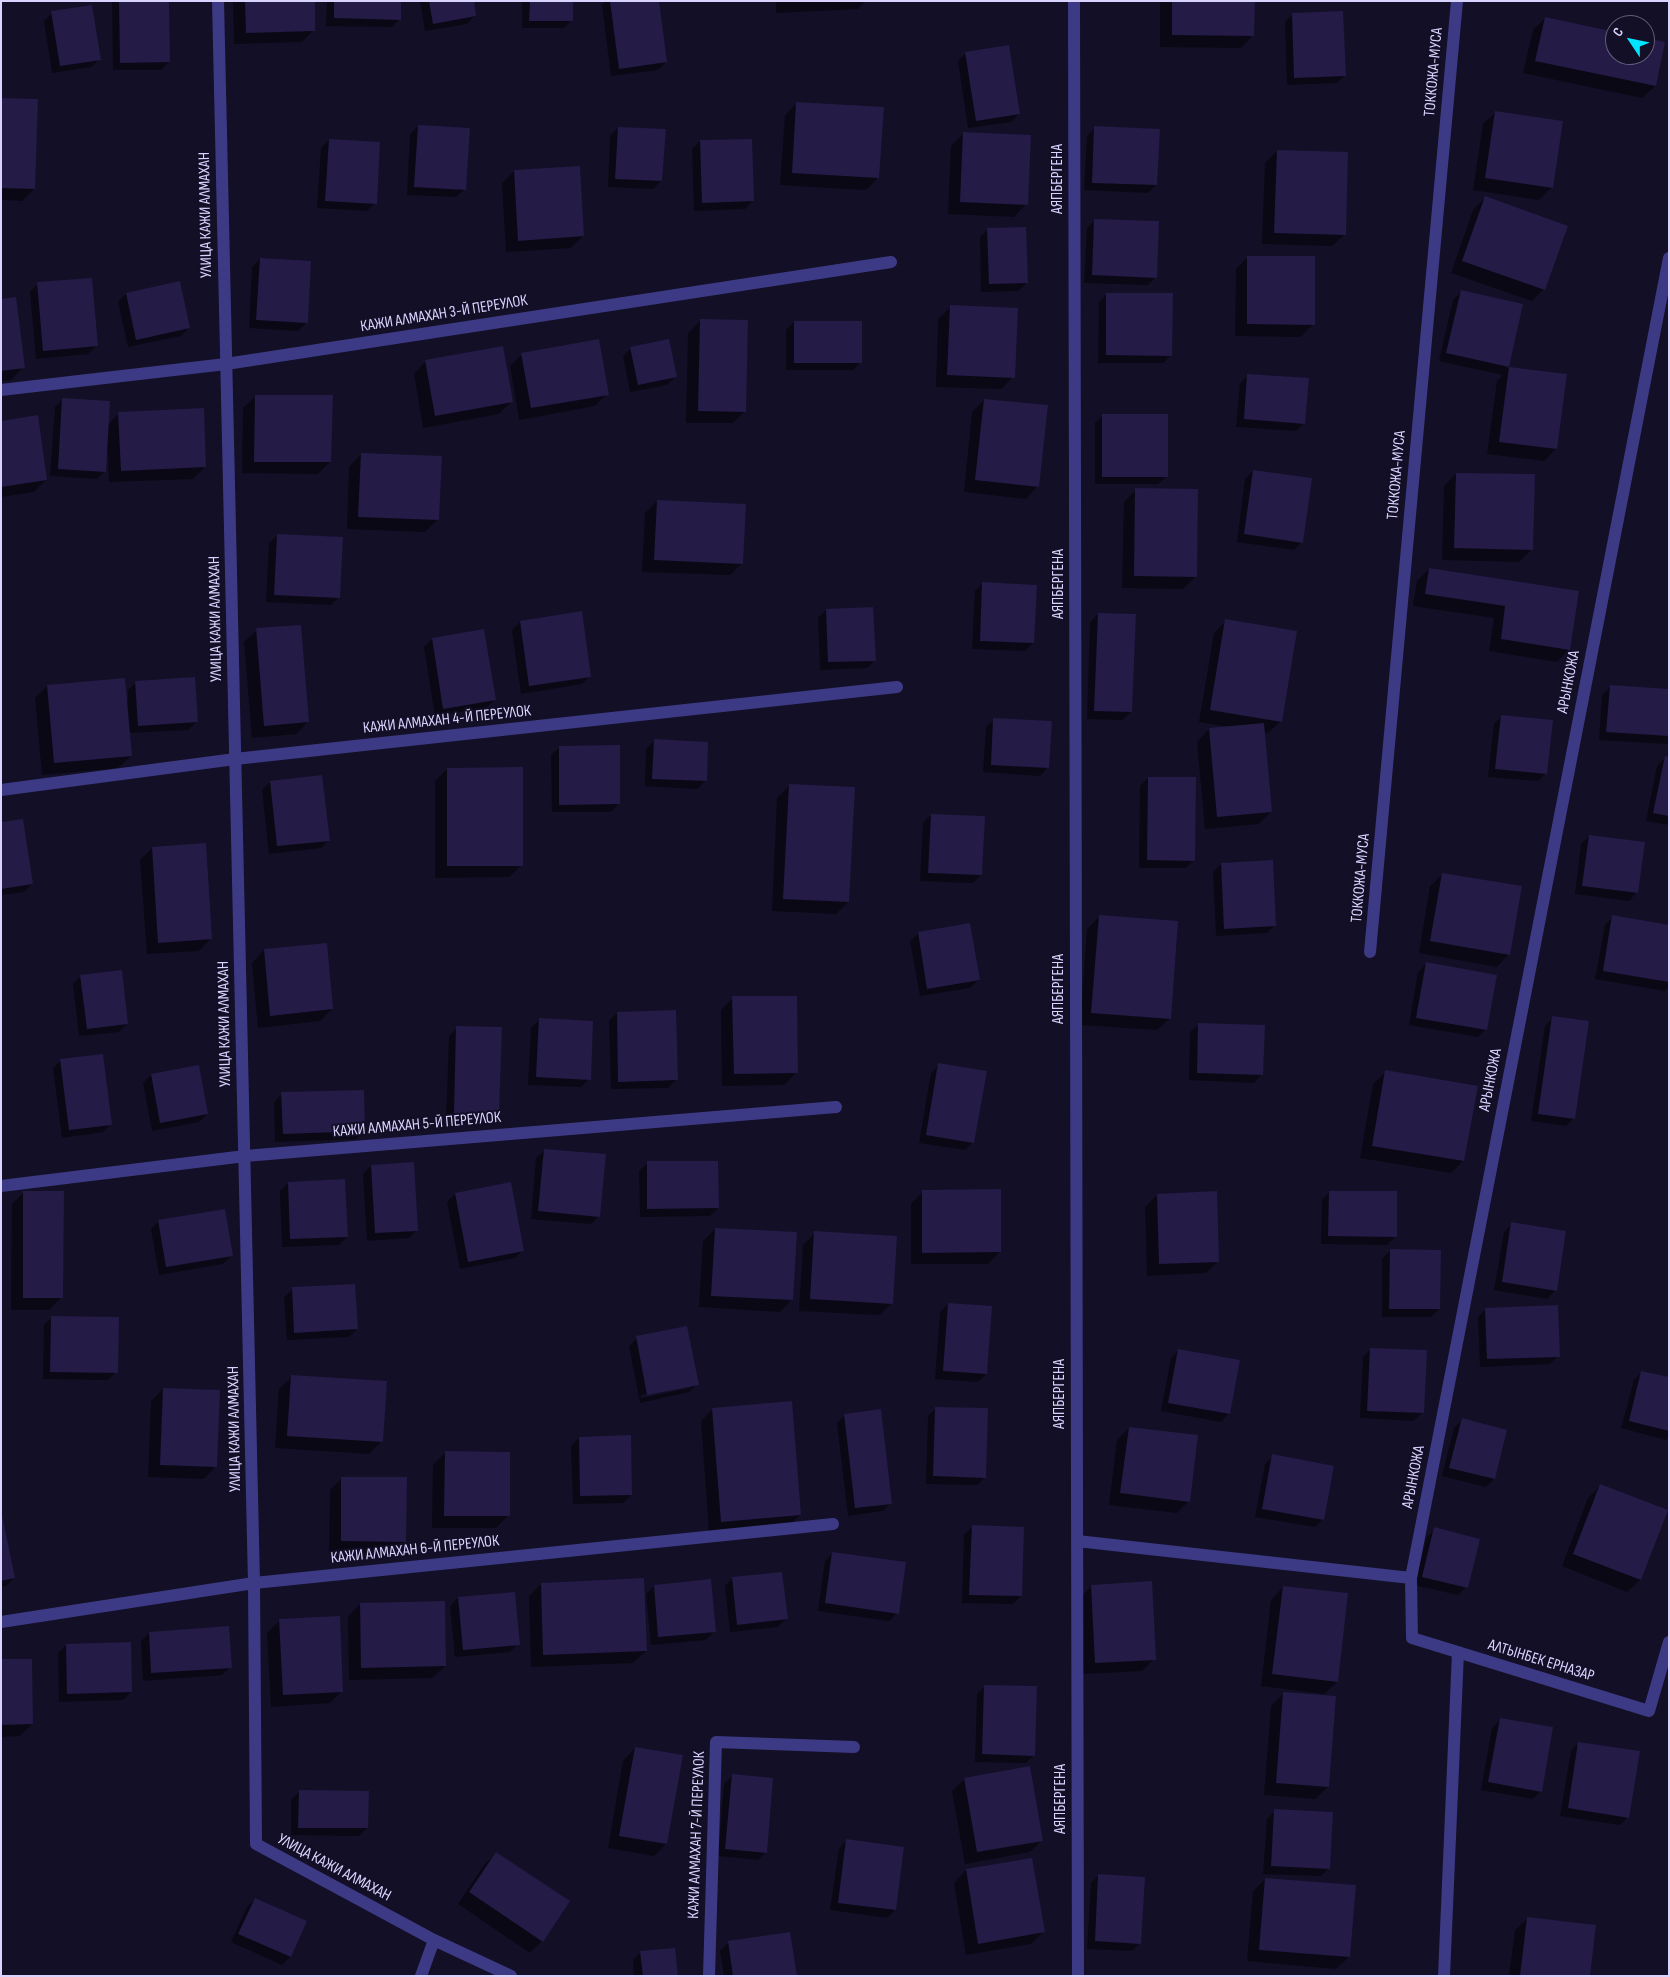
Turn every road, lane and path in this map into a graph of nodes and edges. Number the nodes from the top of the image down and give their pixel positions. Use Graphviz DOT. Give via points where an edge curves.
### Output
graph roads {
  1 [pos="218,1"];
  2 [pos="1074,1"];
  3 [pos="1457,1"];
  4 [pos="1669,258"];
  5 [pos="891,262"];
  6 [pos="226,364"];
  7 [pos="1,390"];
  8 [pos="897,687"];
  9 [pos="236,759"];
  10 [pos="1,790"];
  11 [pos="1370,952"];
  12 [pos="836,1107"];
  13 [pos="245,1156"];
  14 [pos="1,1186"];
  15 [pos="833,1524"];
  16 [pos="1077,1541"];
  17 [pos="1410,1578"];
  18 [pos="254,1583"];
  19 [pos="1,1622"];
  20 [pos="1669,1642"];
  21 [pos="1458,1652"];
  22 [pos="854,1747"];
  23 [pos="434,1940"];
  24 [pos="421,1976"];
  25 [pos="511,1976"];
  26 [pos="709,1976"];
  27 [pos="1078,1976"];
  28 [pos="1444,1976"];
  1 -- 6 [label="street, УЛИЦА КАЖИ АЛМАХАН"];
  2 -- 16 [label="street, АЯПБЕРГЕНА"];
  3 -- 11 [label="street, ТОККОЖА-МУСА"];
  4 -- 17 [label="street, АРЫНКОЖА"];
  5 -- 6 [label="street, КАЖИ АЛМАХАН 3-Й ПЕРЕУЛОК"];
  6 -- 7 [label="street, КАЖИ АЛМАХАН 3-Й ПЕРЕУЛОК"];
  6 -- 9 [label="street, УЛИЦА КАЖИ АЛМАХАН"];
  8 -- 9 [label="street, КАЖИ АЛМАХАН 4-Й ПЕРЕУЛОК"];
  9 -- 10 [label="street, КАЖИ АЛМАХАН 4-Й ПЕРЕУЛОК"];
  9 -- 13 [label="street, УЛИЦА КАЖИ АЛМАХАН"];
  12 -- 13 [label="street, КАЖИ АЛМАХАН 5-Й ПЕРЕУЛОК"];
  13 -- 14 [label="street, КАЖИ АЛМАХАН 5-Й ПЕРЕУЛОК"];
  13 -- 18 [label="street, УЛИЦА КАЖИ АЛМАХАН"];
  15 -- 18 [label="street, КАЖИ АЛМАХАН 6-Й ПЕРЕУЛОК"];
  16 -- 17 [label="street"];
  16 -- 27 [label="street, АЯПБЕРГЕНА"];
  17 -- 21 [label="street, АЛТЫНБЕК ЕРНАЗАР" via="1412,1638"];
  18 -- 19 [label="street, КАЖИ АЛМАХАН 6-Й ПЕРЕУЛОК"];
  18 -- 23 [label="street, УЛИЦА КАЖИ АЛМАХАН" via="256,1844"];
  20 -- 21 [label="street, АЛТЫНБЕК ЕРНАЗАР" via="1648,1711"];
  21 -- 28 [label="street"];
  22 -- 26 [label="street, КАЖИ АЛМАХАН 7-Й ПЕРЕУЛОК" via="716,1742"];
  23 -- 24 [label="street"];
  23 -- 25 [label="street"];
}
